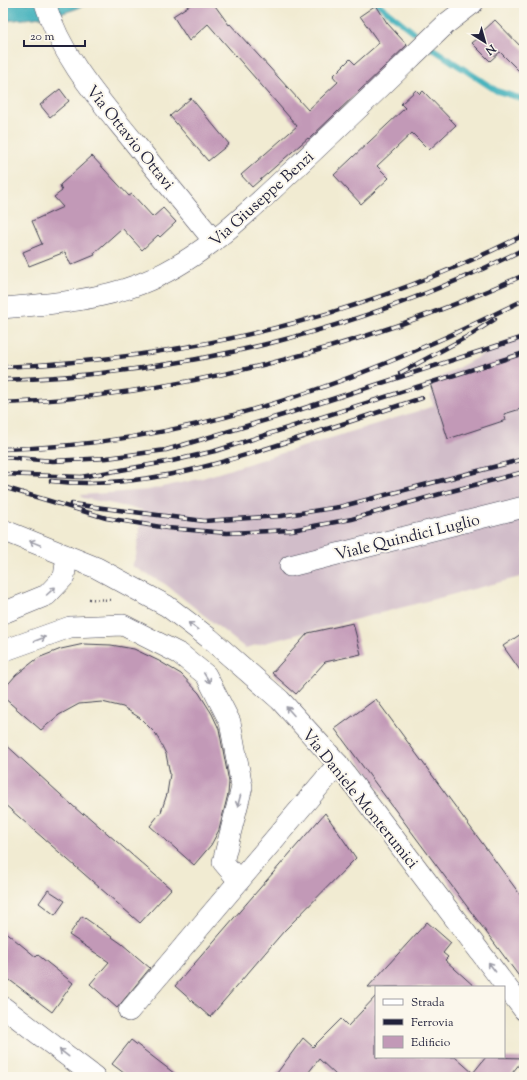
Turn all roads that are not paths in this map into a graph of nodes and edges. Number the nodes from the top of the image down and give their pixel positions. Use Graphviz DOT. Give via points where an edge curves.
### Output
graph roads {
  1 [pos="45,3"];
  2 [pos="473,3"];
  3 [pos="214,241"];
  4 [pos="3,308"];
  5 [pos="524,507"];
  6 [pos="3,530"];
  7 [pos="67,556"];
  8 [pos="290,566"];
  9 [pos="3,612"];
  10 [pos="3,651"];
  11 [pos="338,764"];
  12 [pos="238,881"];
  13 [pos="3,1006"];
  14 [pos="524,1010"];
  15 [pos="129,1011"];
  16 [pos="95,1077"];
  1 -- 3 [label="street, Via Ottavio Ottavi" via="72,62 97,97"];
  2 -- 3 [label="street, Via Giuseppe Benzi" via="448,23 314,151"];
  3 -- 4 [label="street, Via Giuseppe Benzi" via="185,262 139,284 74,301"];
  5 -- 8 [label="street, Viale Quindici Luglio"];
  7 -- 6 [label="street, Via Daniele Monterumici, one-way"];
  9 -- 7 [label="street, one-way" via="47,595 64,577"];
  11 -- 7 [label="street, Via Daniele Monterumici, one-way" via="280,700 197,629 167,606 97,568"];
  10 -- 12 [label="street, one-way" via="70,627 123,625 180,654 206,674 230,722 242,787 223,862"];
  11 -- 12 [label="street"];
  14 -- 11 [label="street, Via Daniele Monterumici, one-way"];
  12 -- 15 [label="street"];
  16 -- 13 [label="street, one-way"];
}
